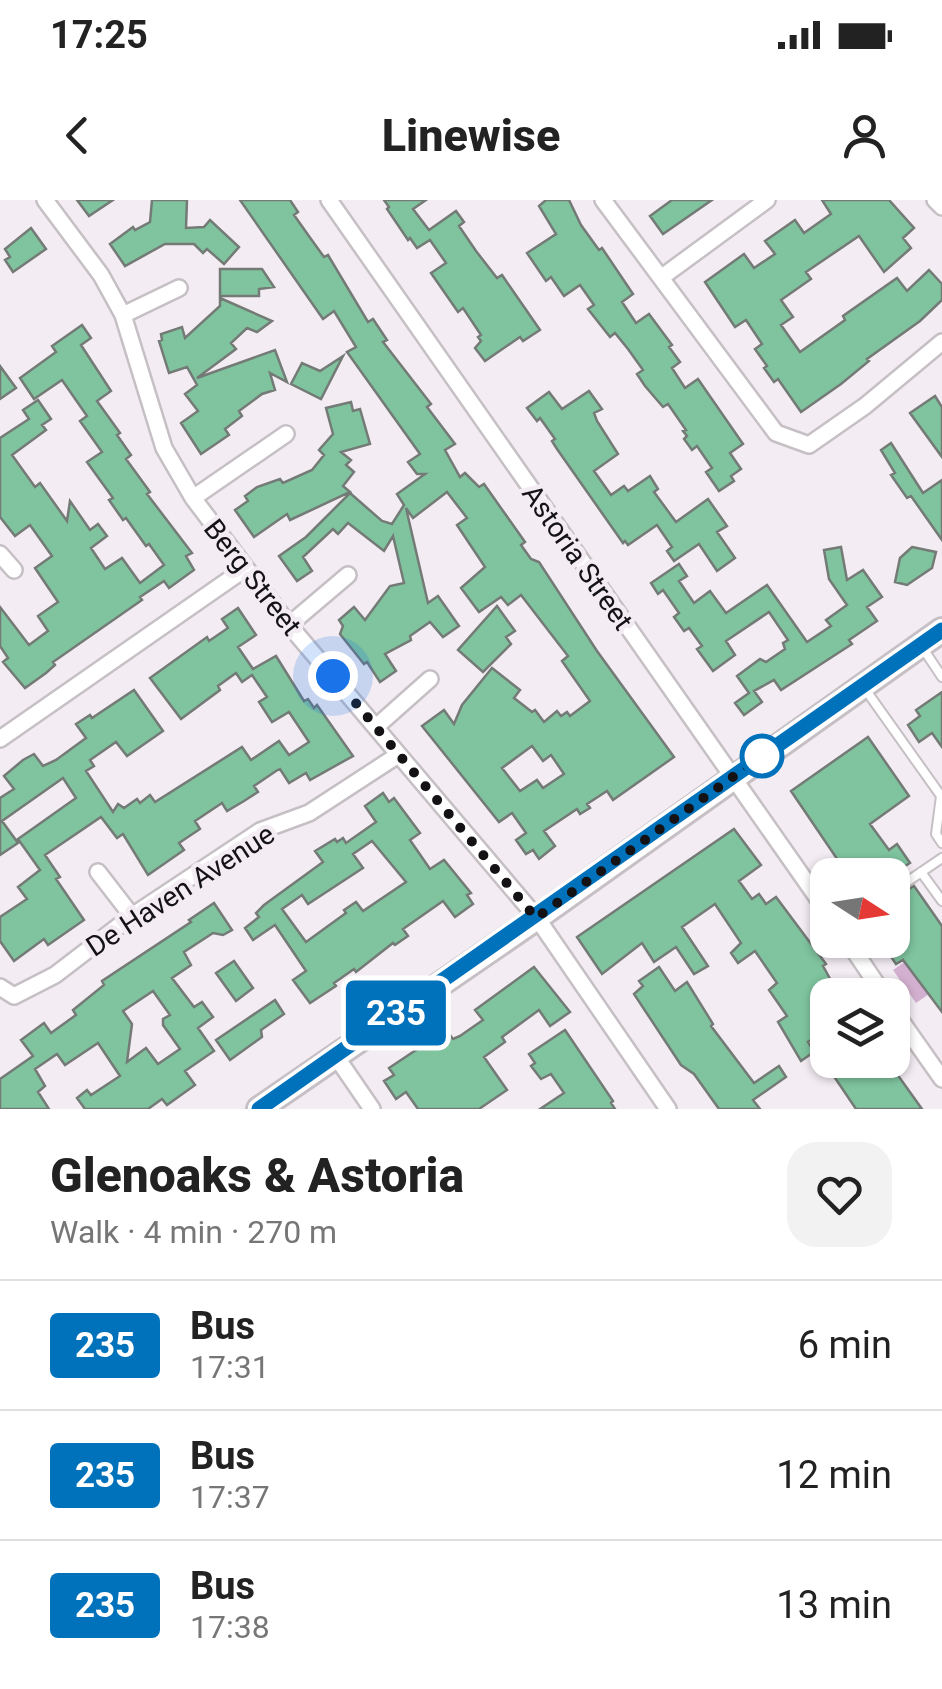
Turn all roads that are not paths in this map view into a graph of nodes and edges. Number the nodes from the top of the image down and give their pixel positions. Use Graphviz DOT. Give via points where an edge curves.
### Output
graph roads {
  1 [pos="45,200"];
  2 [pos="329,200"];
  3 [pos="602,200"];
  4 [pos="767,200"];
  5 [pos="935,200"];
  6 [pos="942,207"];
  7 [pos="662,277"];
  8 [pos="178,288"];
  9 [pos="124,316"];
  10 [pos="942,342"];
  11 [pos="286,434"];
  12 [pos="193,498"];
  13 [pos="0,554"];
  14 [pos="246,568"];
  15 [pos="14,570"];
  16 [pos="348,575"];
  17 [pos="290,625"];
  18 [pos="942,630"];
  19 [pos="921,645"];
  20 [pos="942,676"];
  21 [pos="430,679"];
  22 [pos="862,686"];
  23 [pos="376,727"];
  24 [pos="0,738"];
  25 [pos="398,755"];
  26 [pos="731,778"];
  27 [pos="942,843"];
  28 [pos="942,858"];
  29 [pos="98,872"];
  30 [pos="921,872"];
  31 [pos="910,880"];
  32 [pos="810,887"];
  33 [pos="942,902"];
  34 [pos="132,916"];
  35 [pos="536,918"];
  36 [pos="7,992"];
  37 [pos="910,1034"];
  38 [pos="335,1055"];
  39 [pos="942,1079"];
  40 [pos="259,1109"];
  41 [pos="372,1109"];
  42 [pos="668,1109"];
  1 -- 9 [label="street, Berg Street"];
  2 -- 26 [label="street, Astoria Street"];
  3 -- 7 [label="street"];
  4 -- 7 [label="street"];
  5 -- 6 [label="street"];
  7 -- 10 [label="street" via="776,433 809,444"];
  8 -- 9 [label="street"];
  9 -- 12 [label="street, Berg Street" via="164,448"];
  11 -- 12 [label="street"];
  12 -- 14 [label="street, Berg Street"];
  13 -- 15 [label="street"];
  14 -- 17 [label="street, Berg Street"];
  14 -- 24 [label="street"];
  16 -- 17 [label="street"];
  17 -- 23 [label="street, Berg Street"];
  18 -- 19 [label="main road"];
  19 -- 20 [label="lane"];
  19 -- 22 [label="main road"];
  21 -- 23 [label="street"];
  22 -- 26 [label="main road"];
  22 -- 27 [label="lane" via="941,796 936,834"];
  23 -- 25 [label="street, Berg Street"];
  25 -- 34 [label="street, De Haven Avenue" via="309,812 260,832"];
  25 -- 35 [label="street, Berg Street"];
  26 -- 32 [label="street, Astoria Street"];
  26 -- 35 [label="main road"];
  28 -- 30 [label="lane"];
  29 -- 34 [label="street"];
  30 -- 31 [label="lane"];
  30 -- 33 [label="lane"];
  34 -- 36 [label="street, De Haven Avenue" via="55,975"];
  35 -- 38 [label="main road"];
  35 -- 42 [label="street, Berg Street"];
  37 -- 39 [label="street"];
  38 -- 40 [label="main road"];
  38 -- 41 [label="street"];
}
